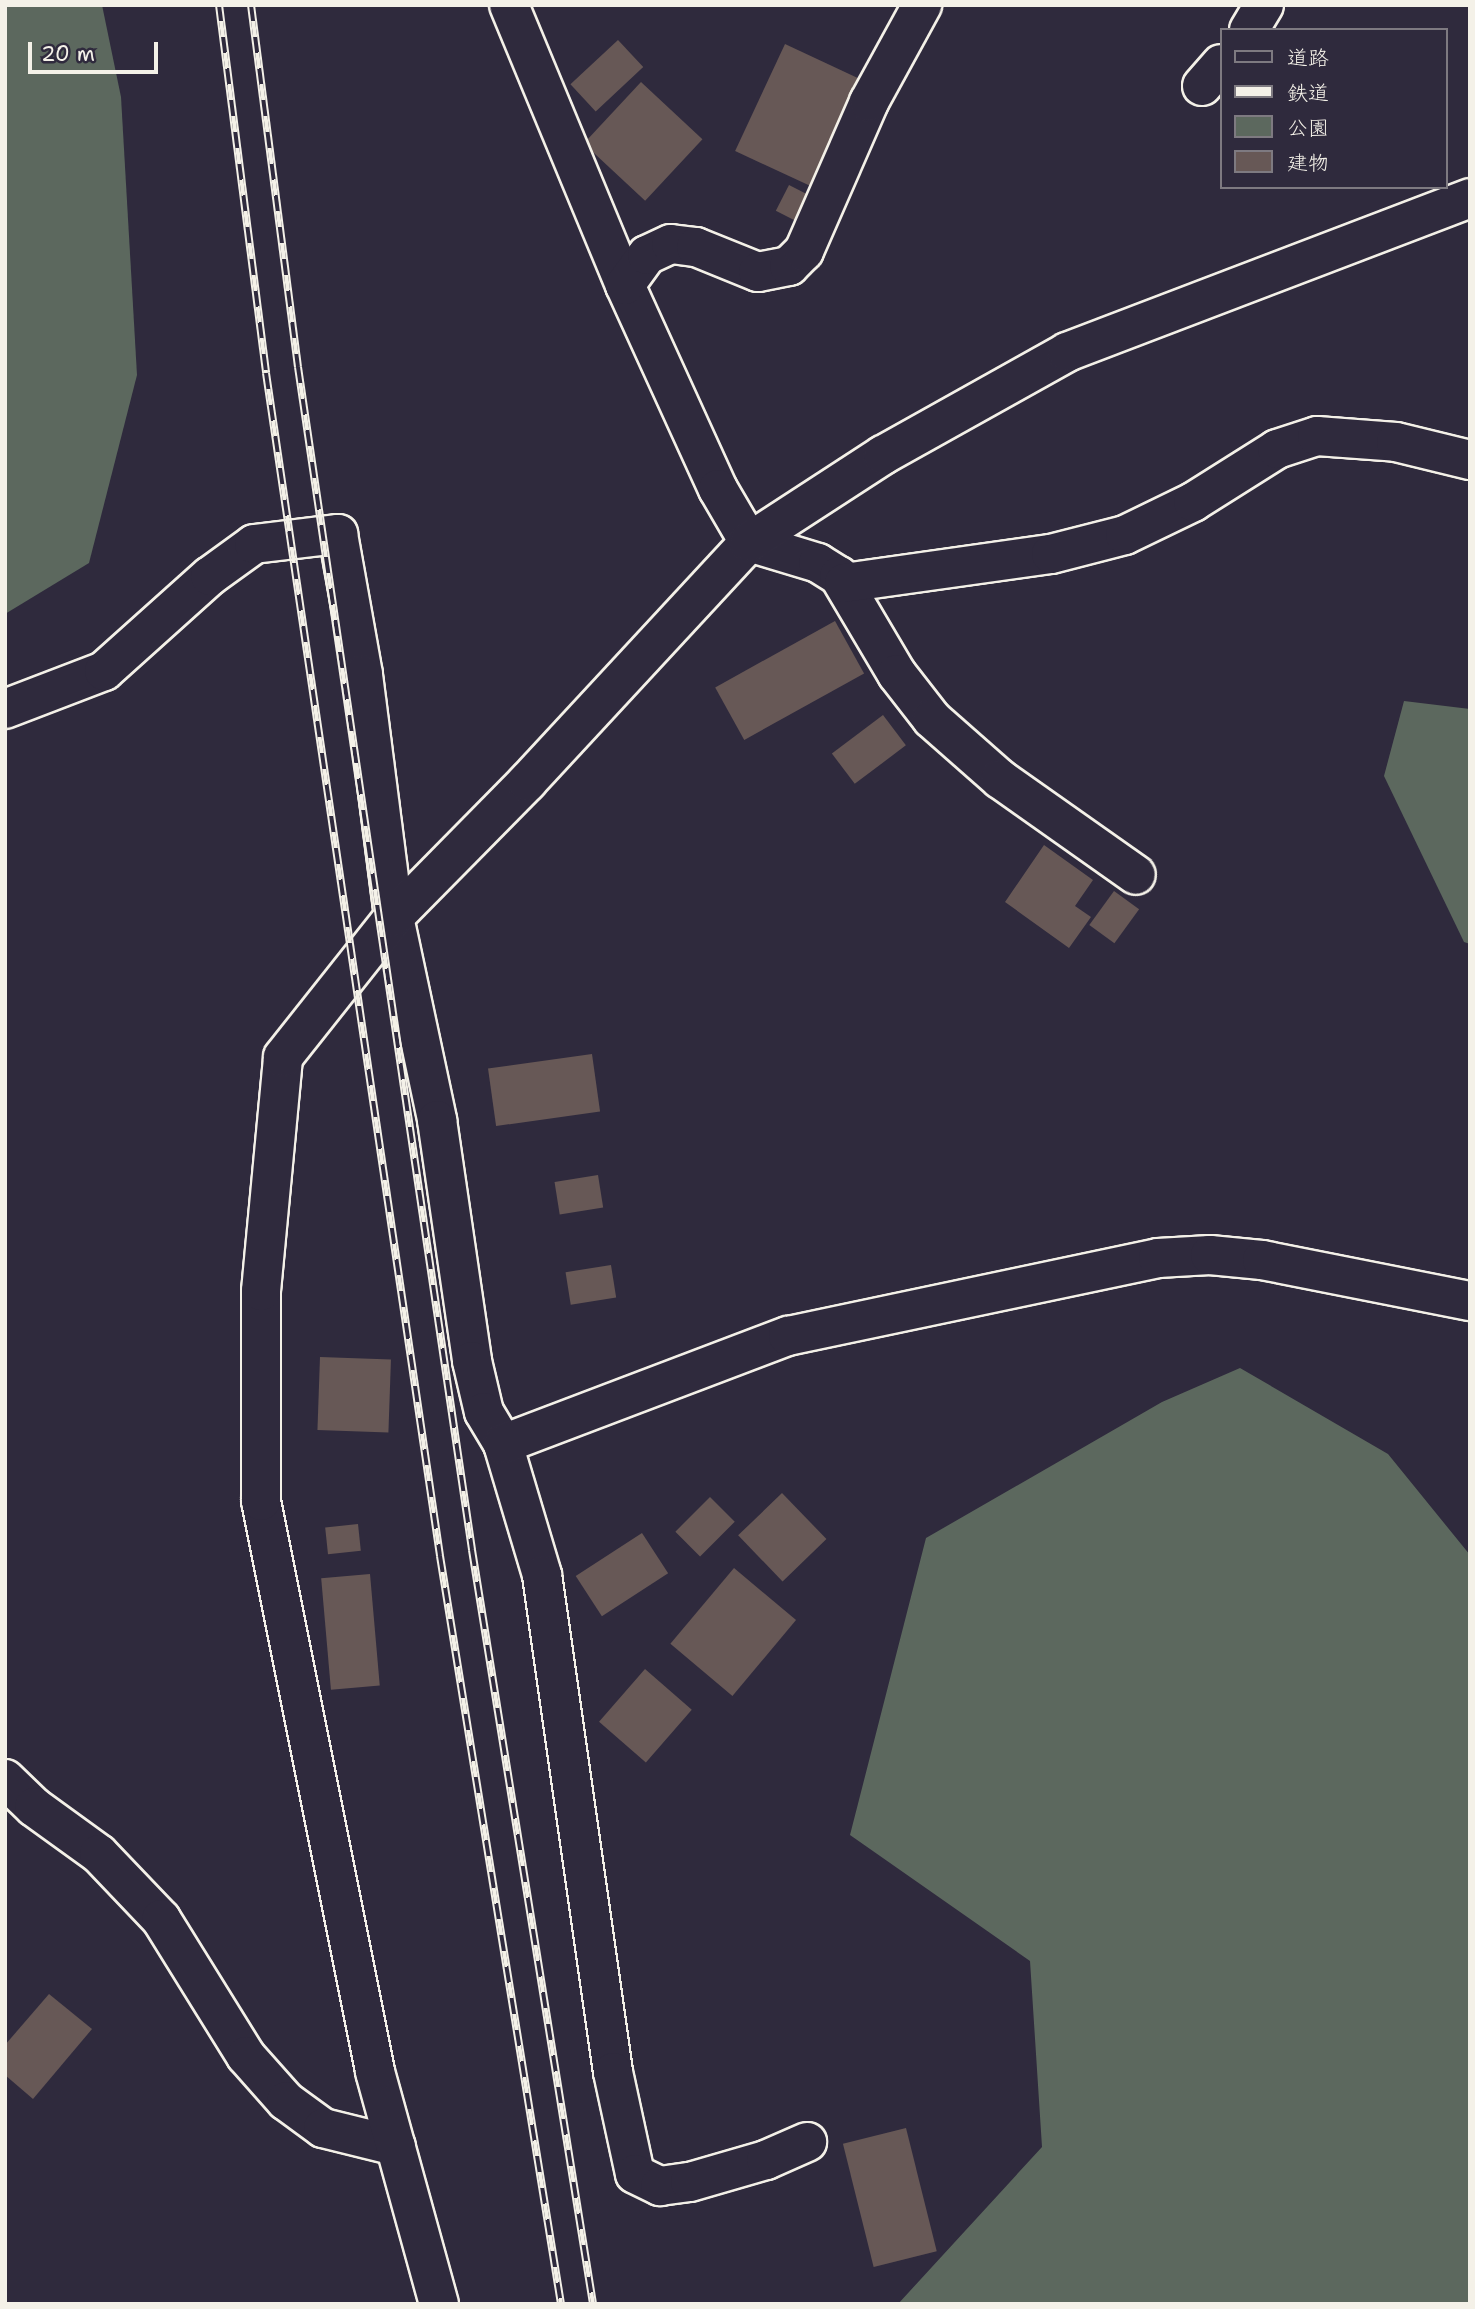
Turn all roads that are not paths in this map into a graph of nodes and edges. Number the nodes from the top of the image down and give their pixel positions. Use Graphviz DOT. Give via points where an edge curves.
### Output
graph roads {
  1 [pos="509,5"];
  2 [pos="922,5"];
  3 [pos="1264,5"];
  4 [pos="1250,28"];
  5 [pos="1470,198"];
  6 [pos="625,285"];
  7 [pos="1470,460"];
  8 [pos="749,542"];
  9 [pos="844,583"];
  10 [pos="5,709"];
  11 [pos="1136,875"];
  12 [pos="394,917"];
  13 [pos="1470,1301"];
  14 [pos="503,1444"];
  15 [pos="5,1779"];
  16 [pos="807,2142"];
  17 [pos="396,2146"];
  18 [pos="439,2304"];
  1 -- 6 [label="street"];
  2 -- 6 [label="street" via="869,102 804,251 789,265 758,272 696,247 671,244 647,255"];
  3 -- 4 [label="street"];
  5 -- 8 [label="street" via="1067,352 883,455"];
  6 -- 8 [label="street" via="718,489"];
  7 -- 9 [label="street" via="1396,442 1317,436 1277,449 1193,502 1125,535 1051,554"];
  8 -- 9 [label="street" via="818,563"];
  8 -- 12 [label="street" via="527,782"];
  9 -- 11 [label="street" via="897,674 932,719 1000,779"];
  10 -- 12 [label="street" via="104,671 210,576 254,544 338,534 363,675"];
  12 -- 14 [label="street" via="438,1120 474,1375 484,1412"];
  12 -- 17 [label="street" via="283,1057 261,1292 260,1365 261,1502 375,2071"];
  13 -- 14 [label="street" via="1262,1260 1210,1255 1158,1258 788,1336"];
  14 -- 16 [label="street" via="542,1575 613,2072 635,2174 660,2186 690,2182 766,2160"];
  15 -- 17 [label="street" via="34,1807 99,1854 161,1919 247,2056 286,2101 323,2128"];
  17 -- 18 [label="street"];
}
